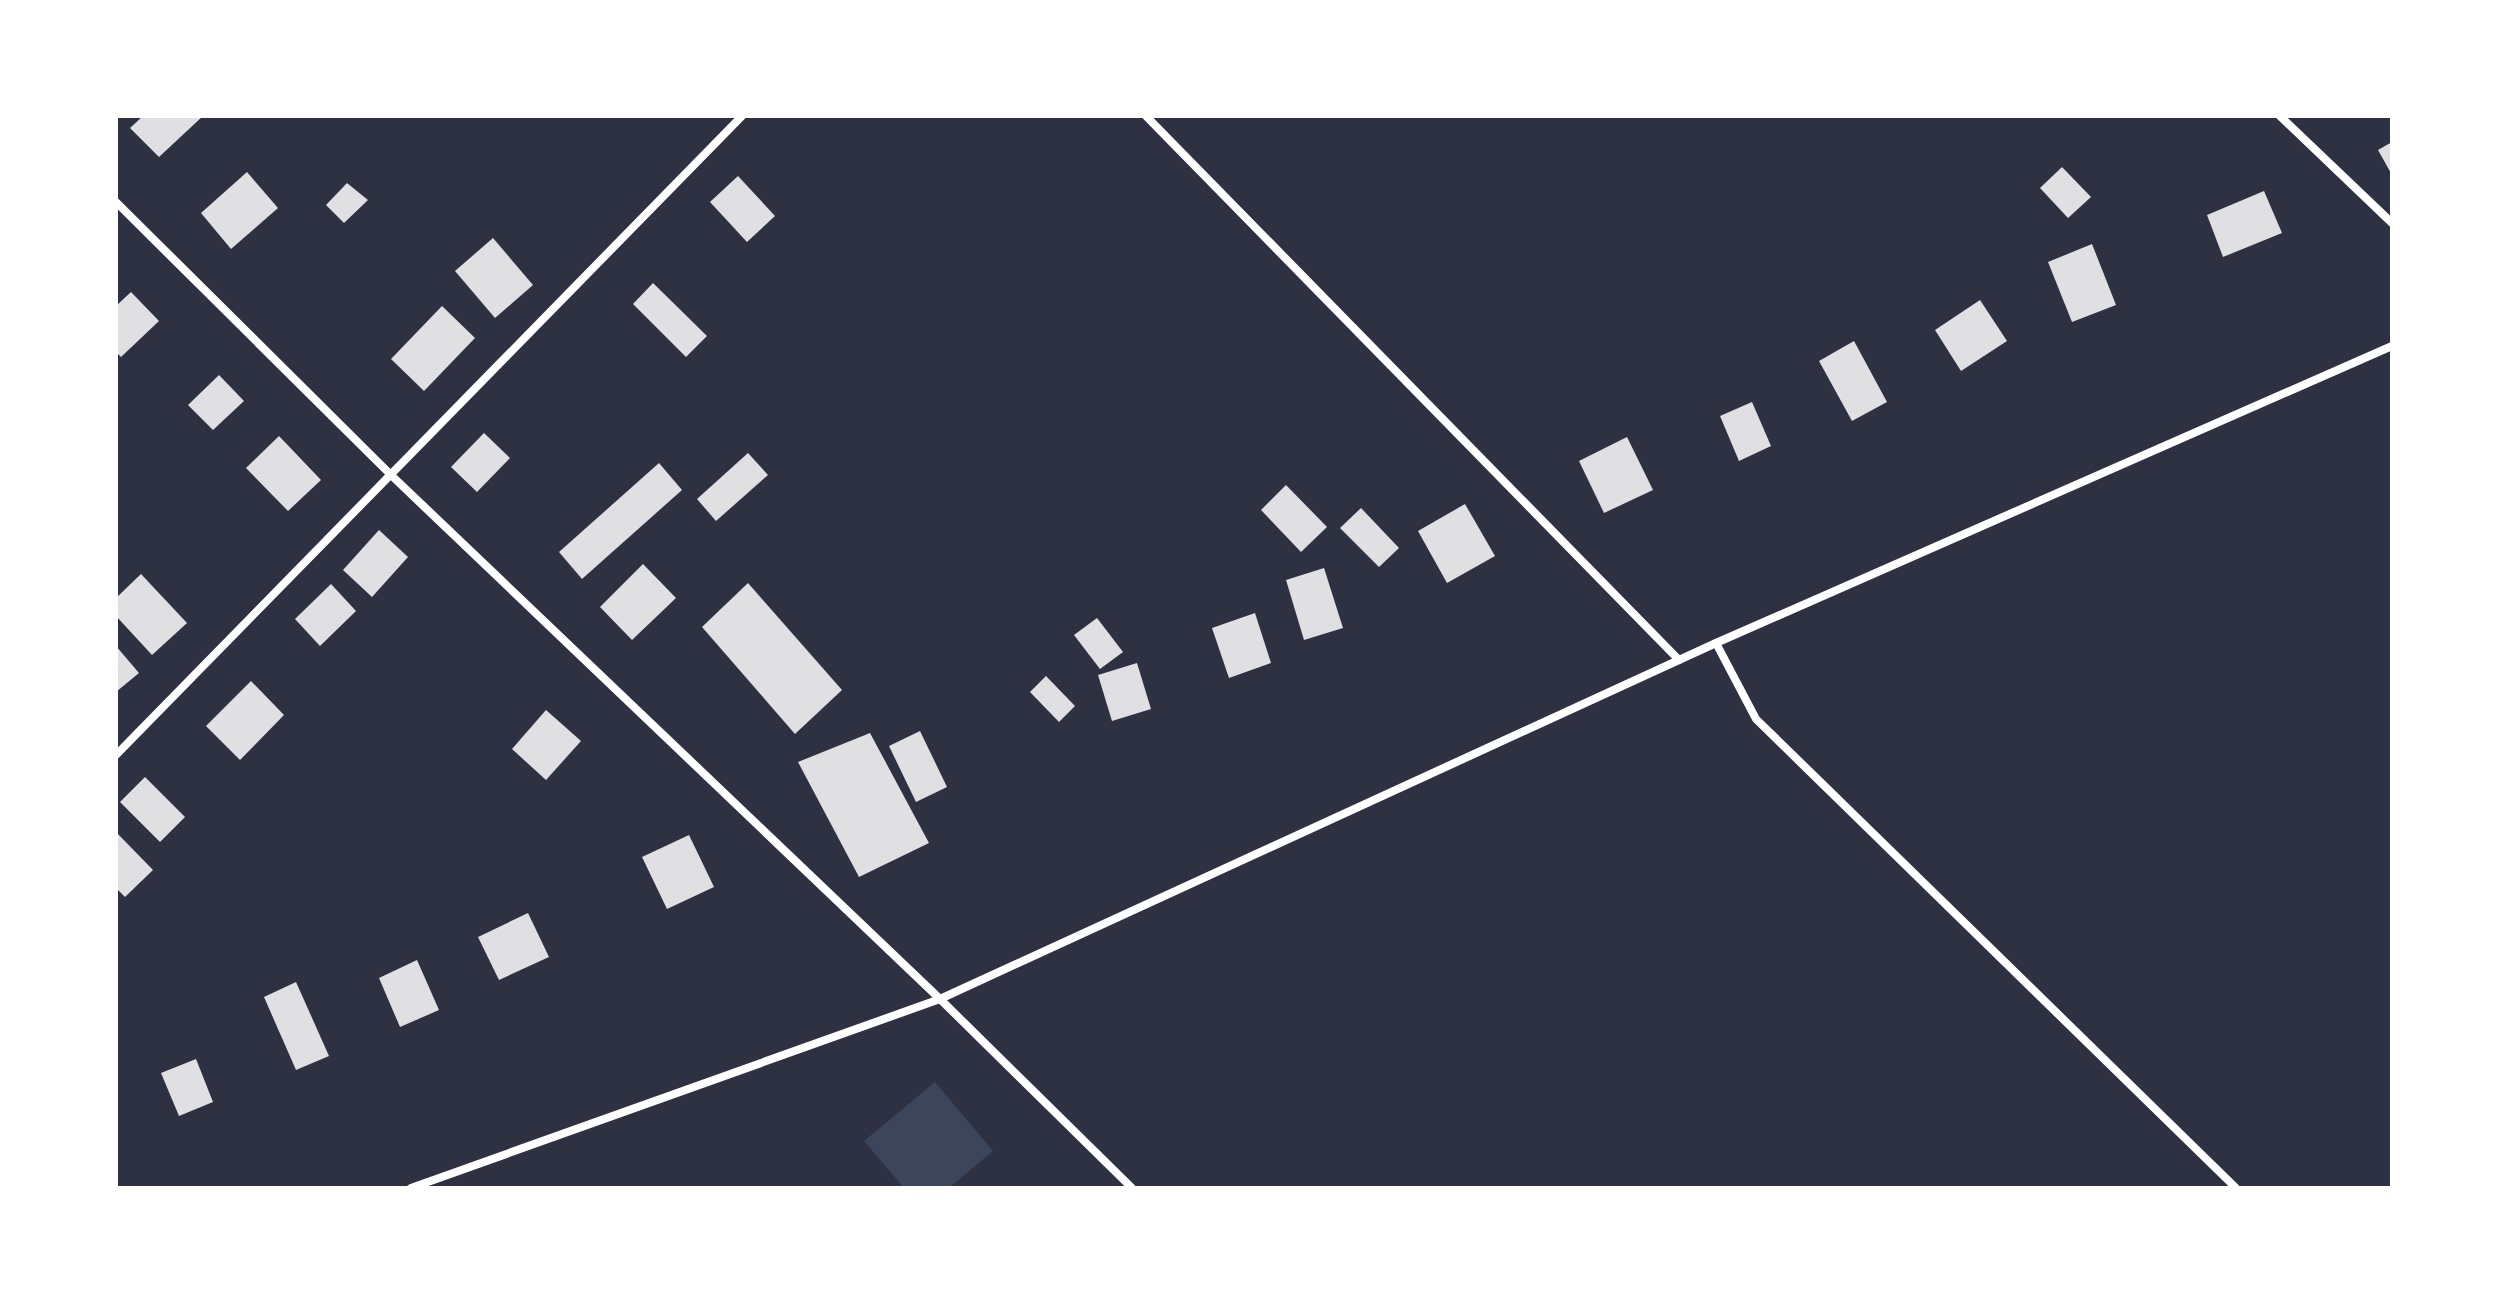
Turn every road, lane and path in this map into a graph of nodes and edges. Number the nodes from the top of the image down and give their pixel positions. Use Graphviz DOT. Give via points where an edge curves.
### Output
graph roads {
  1 [pos="742,116"];
  2 [pos="1146,116"];
  3 [pos="2280,116"];
  4 [pos="116,202"];
  5 [pos="2392,223"];
  6 [pos="2392,346"];
  7 [pos="391,475"];
  8 [pos="1716,643"];
  9 [pos="1679,660"];
  10 [pos="116,755"];
  11 [pos="940,999"];
  12 [pos="411,1188"];
  13 [pos="1132,1188"];
  14 [pos="2236,1188"];
  1 -- 7 [label="street"];
  2 -- 9 [label="street"];
  3 -- 5 [label="street"];
  4 -- 7 [label="street"];
  6 -- 8 [label="street"];
  7 -- 10 [label="street"];
  7 -- 11 [label="street"];
  8 -- 9 [label="street"];
  8 -- 14 [label="street" via="1756,719"];
  9 -- 11 [label="street"];
  11 -- 12 [label="street"];
  11 -- 13 [label="street"];
}
